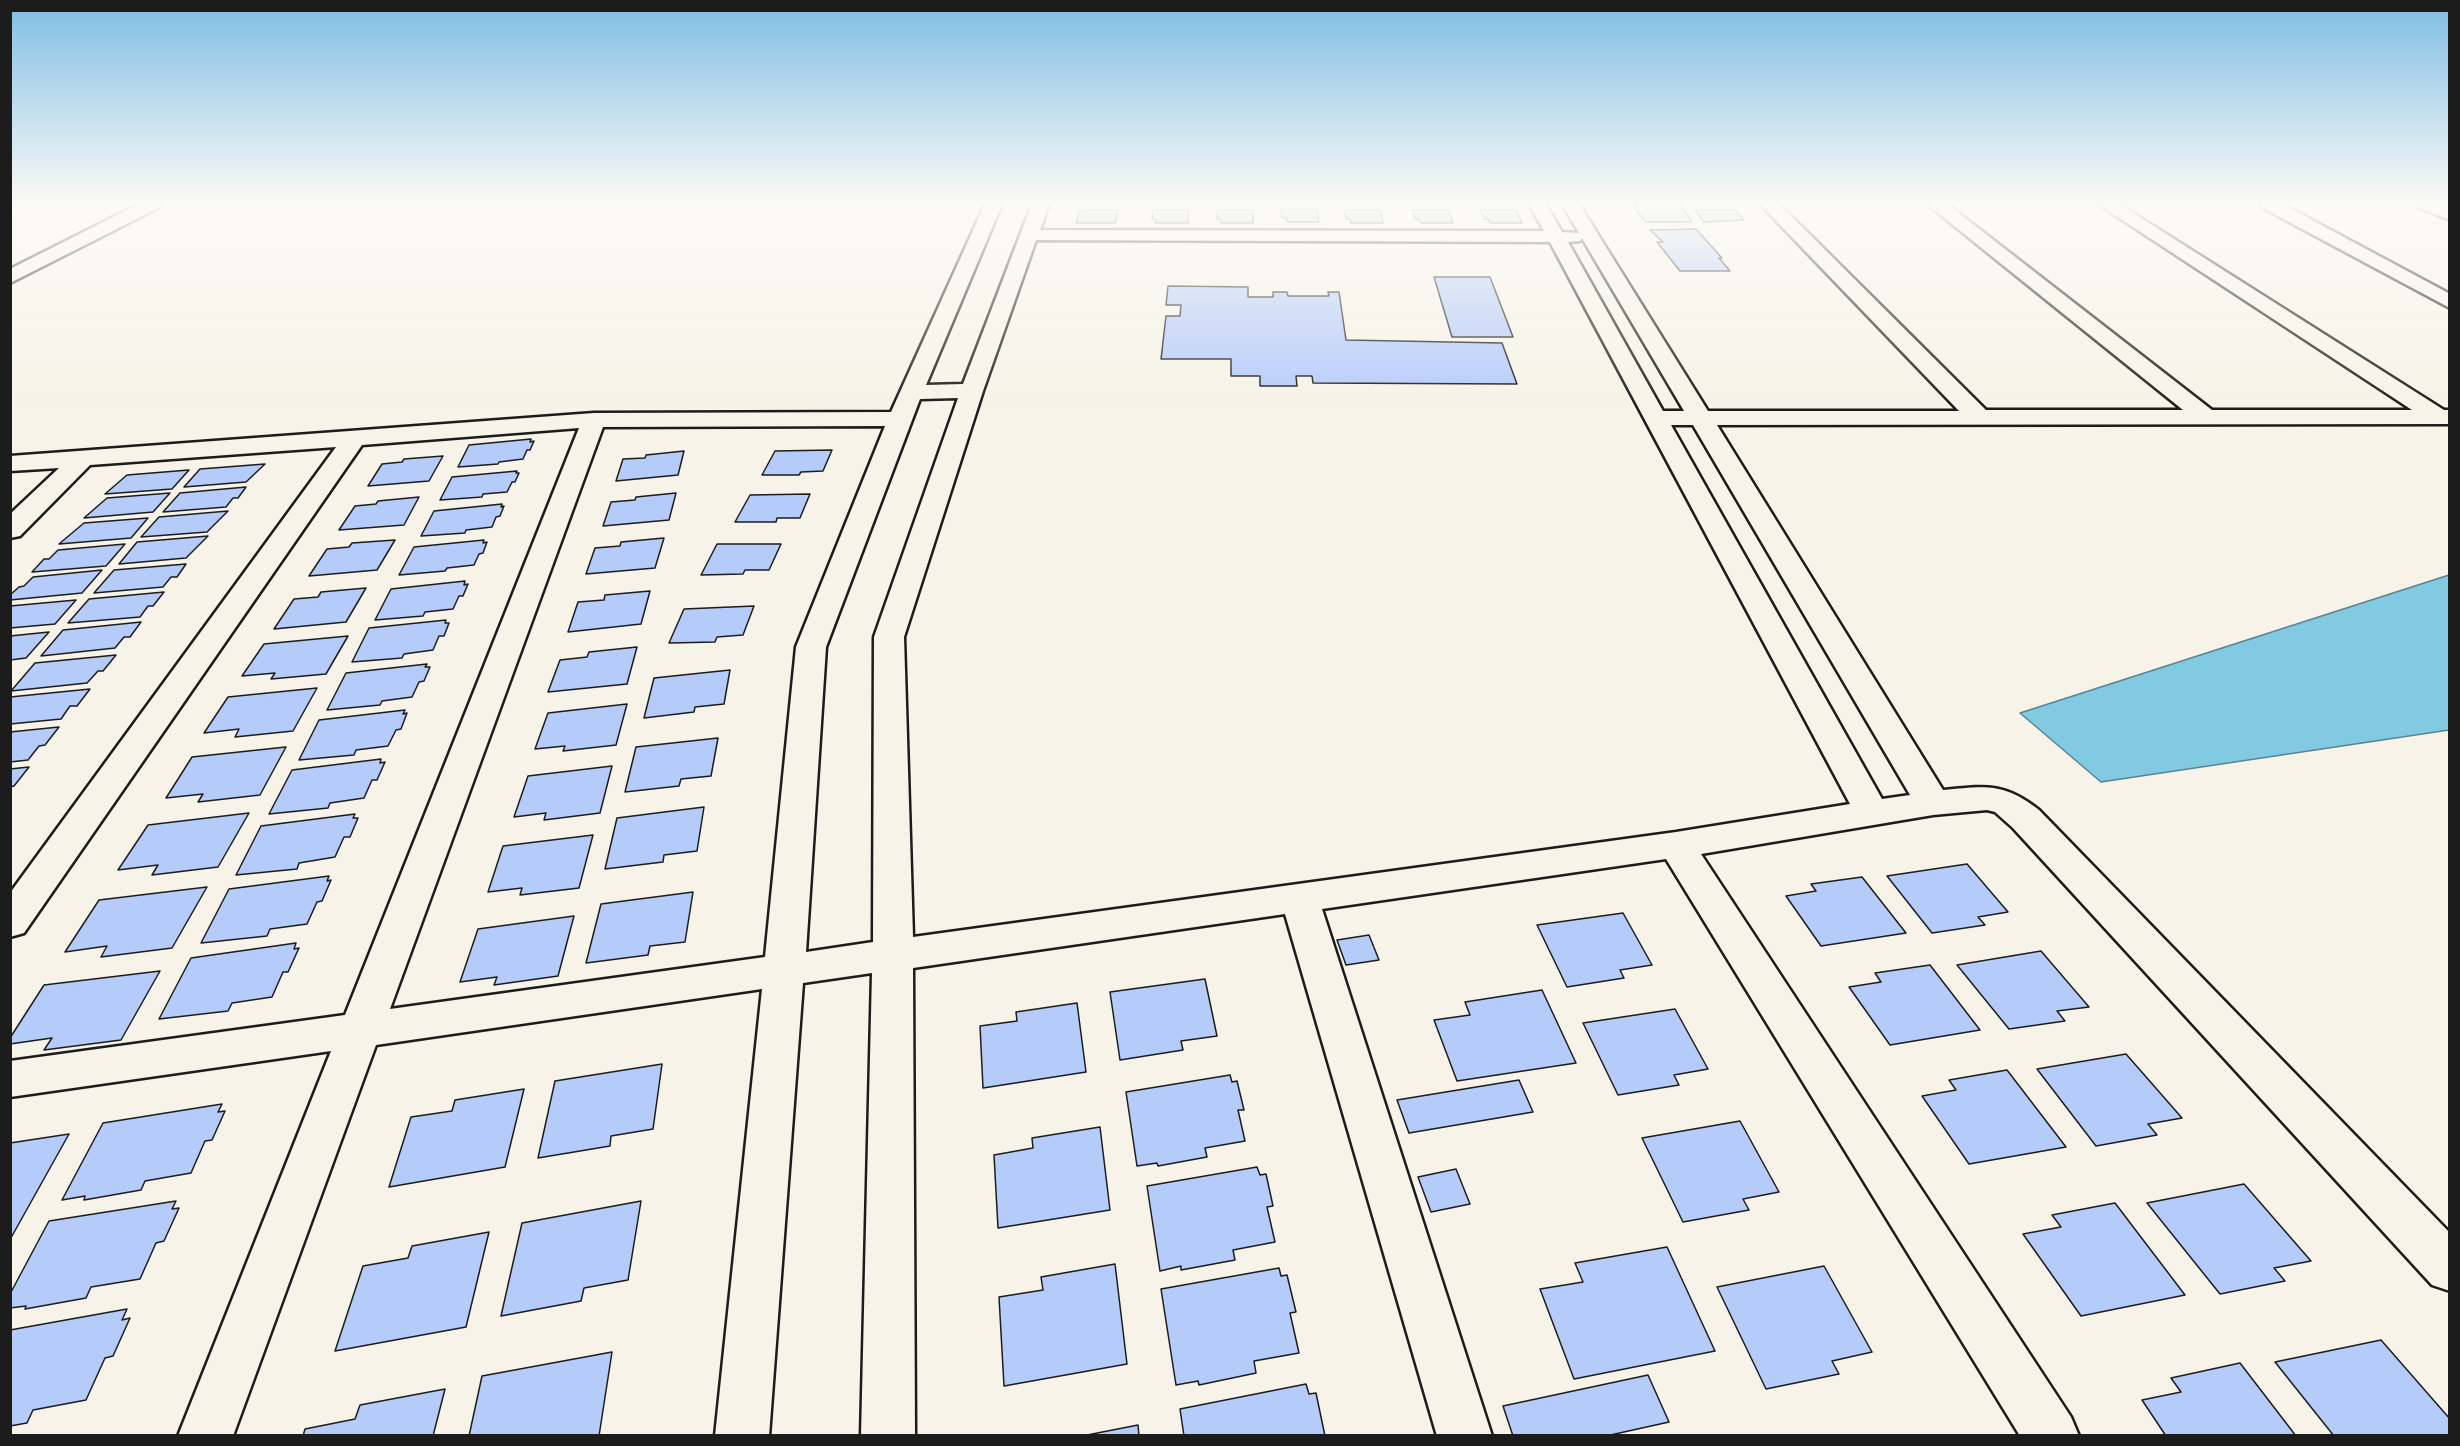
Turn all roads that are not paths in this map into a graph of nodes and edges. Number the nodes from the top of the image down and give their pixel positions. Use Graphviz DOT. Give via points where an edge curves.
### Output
graph roads {
  1 [pos="964,271"];
  2 [pos="1016,271"];
  3 [pos="1575,271"];
  4 [pos="1612,271"];
  5 [pos="1836,271"];
  6 [pos="2022,271"];
  7 [pos="2214,271"];
  8 [pos="2394,271"];
  9 [pos="2450,302"];
  10 [pos="972,391"];
  11 [pos="905,406"];
  12 [pos="1978,416"];
  13 [pos="1700,417"];
  14 [pos="2206,417"];
  15 [pos="2444,417"];
  16 [pos="1655,418"];
  17 [pos="594,420"];
  18 [pos="355,436"];
  19 [pos="83,458"];
  20 [pos="10,464"];
  21 [pos="10,530"];
  22 [pos="1933,803"];
  23 [pos="1872,813"];
  24 [pos="1676,845"];
  25 [pos="1299,898"];
  26 [pos="10,923"];
  27 [pos="893,956"];
  28 [pos="784,971"];
  29 [pos="361,1030"];
  30 [pos="10,1079"];
  31 [pos="2450,1268"];
  32 [pos="205,1436"];
  33 [pos="742,1436"];
  34 [pos="888,1436"];
  35 [pos="1465,1436"];
  36 [pos="2052,1436"];
  1 -- 11 [label="street"];
  2 -- 10 [label="street"];
  3 -- 16 [label="street"];
  4 -- 13 [label="street"];
  5 -- 12 [label="street"];
  6 -- 14 [label="street"];
  7 -- 15 [label="street"];
  8 -- 9 [label="street"];
  10 -- 11 [label="street"];
  10 -- 27 [label="street" via="890,637"];
  11 -- 17 [label="street"];
  11 -- 28 [label="street" via="811,647"];
  12 -- 13 [label="street"];
  12 -- 14 [label="street"];
  13 -- 16 [label="street"];
  13 -- 22 [label="street"];
  14 -- 15 [label="street"];
  16 -- 23 [label="street"];
  17 -- 18 [label="street"];
  17 -- 29 [label="street"];
  18 -- 19 [label="street"];
  18 -- 26 [label="street"];
  19 -- 20 [label="street"];
  19 -- 21 [label="street"];
  22 -- 23 [label="street"];
  22 -- 31 [label="street" via="1988,798 2008,804 2026,819"];
  23 -- 24 [label="street"];
  24 -- 25 [label="street"];
  24 -- 36 [label="street"];
  25 -- 27 [label="street"];
  25 -- 35 [label="street"];
  27 -- 28 [label="street"];
  27 -- 34 [label="street"];
  28 -- 29 [label="street"];
  28 -- 33 [label="street"];
  29 -- 30 [label="street"];
  29 -- 32 [label="street"];
}
